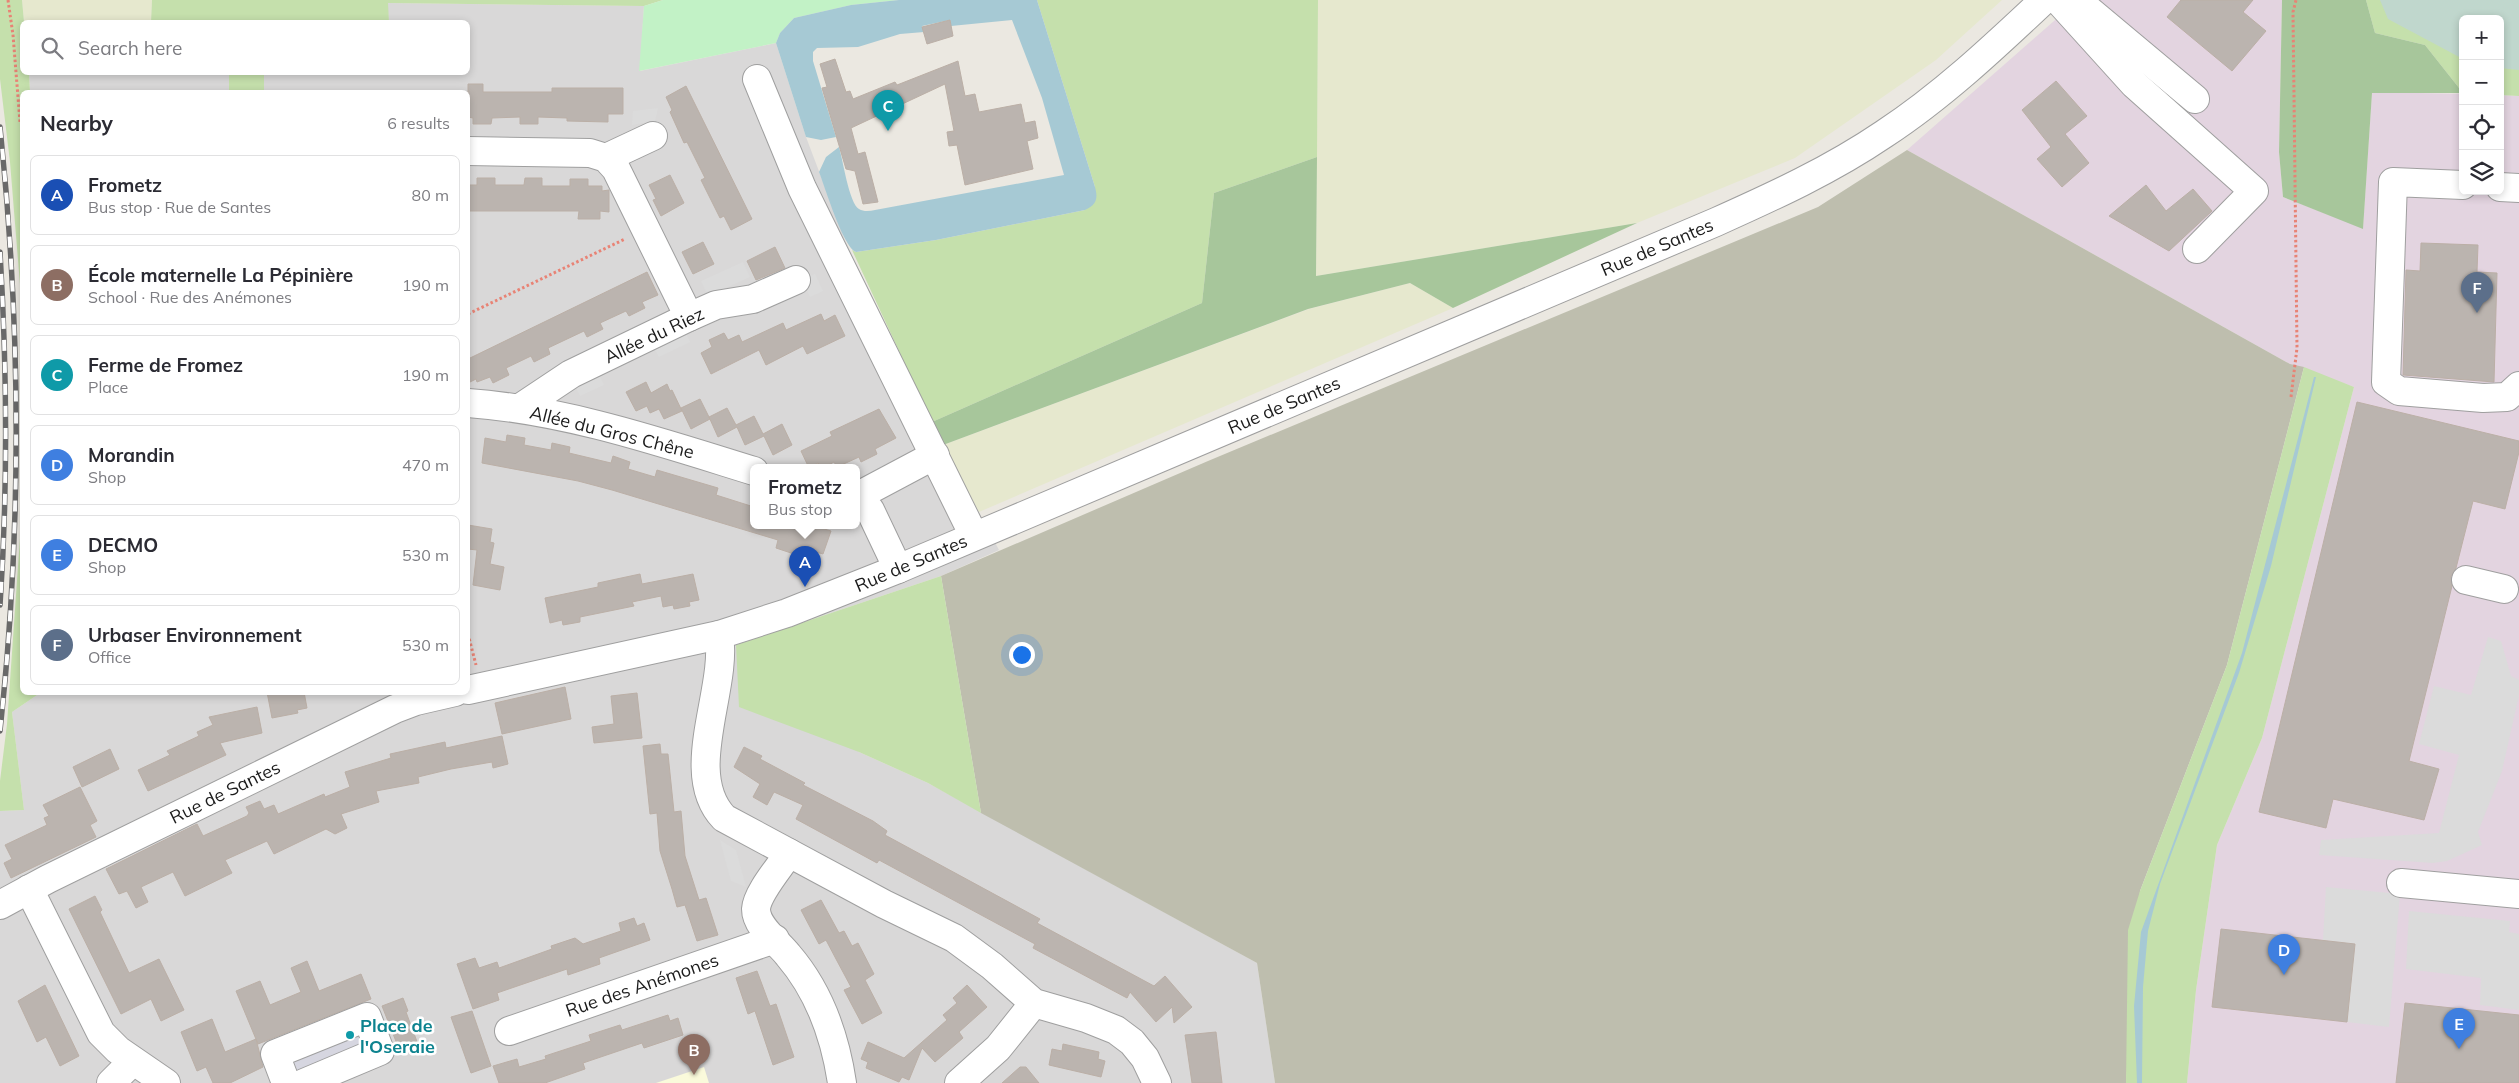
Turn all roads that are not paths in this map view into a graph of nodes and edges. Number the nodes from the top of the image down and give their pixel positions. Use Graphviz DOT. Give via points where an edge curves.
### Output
graph roads {
  1 [pos="2044,0"];
  2 [pos="2058,0"];
  3 [pos="2078,0"];
  4 [pos="756,79"];
  5 [pos="2195,99"];
  6 [pos="653,136"];
  7 [pos="470,151"];
  8 [pos="606,158"];
  9 [pos="2459,185"];
  10 [pos="2504,187"];
  11 [pos="2519,188"];
  12 [pos="2196,249"];
  13 [pos="796,280"];
  14 [pos="689,317"];
  15 [pos="2519,386"];
  16 [pos="470,402"];
  17 [pos="520,408"];
  18 [pos="934,455"];
  19 [pos="750,470"];
  20 [pos="860,496"];
  21 [pos="860,501"];
  22 [pos="974,536"];
  23 [pos="898,569"];
  24 [pos="2466,580"];
  25 [pos="2504,589"];
  26 [pos="719,635"];
  27 [pos="475,688"];
  28 [pos="443,695"];
  29 [pos="788,853"];
  30 [pos="2401,883"];
  31 [pos="30,889"];
  32 [pos="2519,894"];
  33 [pos="0,905"];
  34 [pos="775,939"];
  35 [pos="1034,1003"];
  36 [pos="510,1031"];
  37 [pos="133,1060"];
  38 [pos="110,1083"];
  39 [pos="166,1083"];
  40 [pos="286,1083"];
  41 [pos="304,1083"];
  42 [pos="842,1083"];
  43 [pos="959,1083"];
  44 [pos="1157,1083"];
  1 -- 22 [label="street, Rue de Santes" via="1902,123 1787,190"];
  2 -- 12 [label="street" via="2134,84 2254,191"];
  3 -- 5 [label="street" via="2096,19"];
  4 -- 18 [label="street" via="802,188"];
  6 -- 8 [label="street"];
  7 -- 8 [label="street" via="590,153"];
  8 -- 14 [label="street" via="616,169"];
  9 -- 15 [label="street" via="2393,182 2386,382 2398,391 2483,398 2507,397"];
  10 -- 11 [label="street"];
  13 -- 14 [label="street, Allée du Riez" via="753,299 716,305"];
  14 -- 17 [label="street, Allée du Riez" via="571,374"];
  16 -- 17 [label="street, Allée du Gros Chêne"];
  17 -- 19 [label="street, Allée du Gros Chêne" via="619,430"];
  18 -- 20 [label="street"];
  18 -- 22 [label="street"];
  21 -- 23 [label="street" via="870,510"];
  22 -- 23 [label="street, Rue de Santes"];
  23 -- 26 [label="street, Rue de Santes" via="787,613"];
  24 -- 25 [label="street"];
  26 -- 27 [label="street, Rue de Santes"];
  26 -- 29 [label="street" via="720,662 708,724 708,790 711,801 724,818"];
  28 -- 31 [label="street, Rue de Santes" via="395,709"];
  29 -- 34 [label="street" via="761,893 756,908 761,923"];
  29 -- 35 [label="street" via="954,938"];
  30 -- 32 [label="street"];
  31 -- 33 [label="street, Rue de Santes"];
  31 -- 37 [label="street" via="97,1026 112,1044"];
  34 -- 36 [label="street, Rue des Anémones"];
  34 -- 42 [label="street" via="819,1001 835,1046"];
  35 -- 43 [label="street" via="987,1059"];
  35 -- 44 [label="street" via="1116,1030 1145,1058"];
  37 -- 38 [label="street"];
  37 -- 39 [label="street"];
  40 -- 41 [label="street" via="275,1054 367,1017 380,1051"];
}
